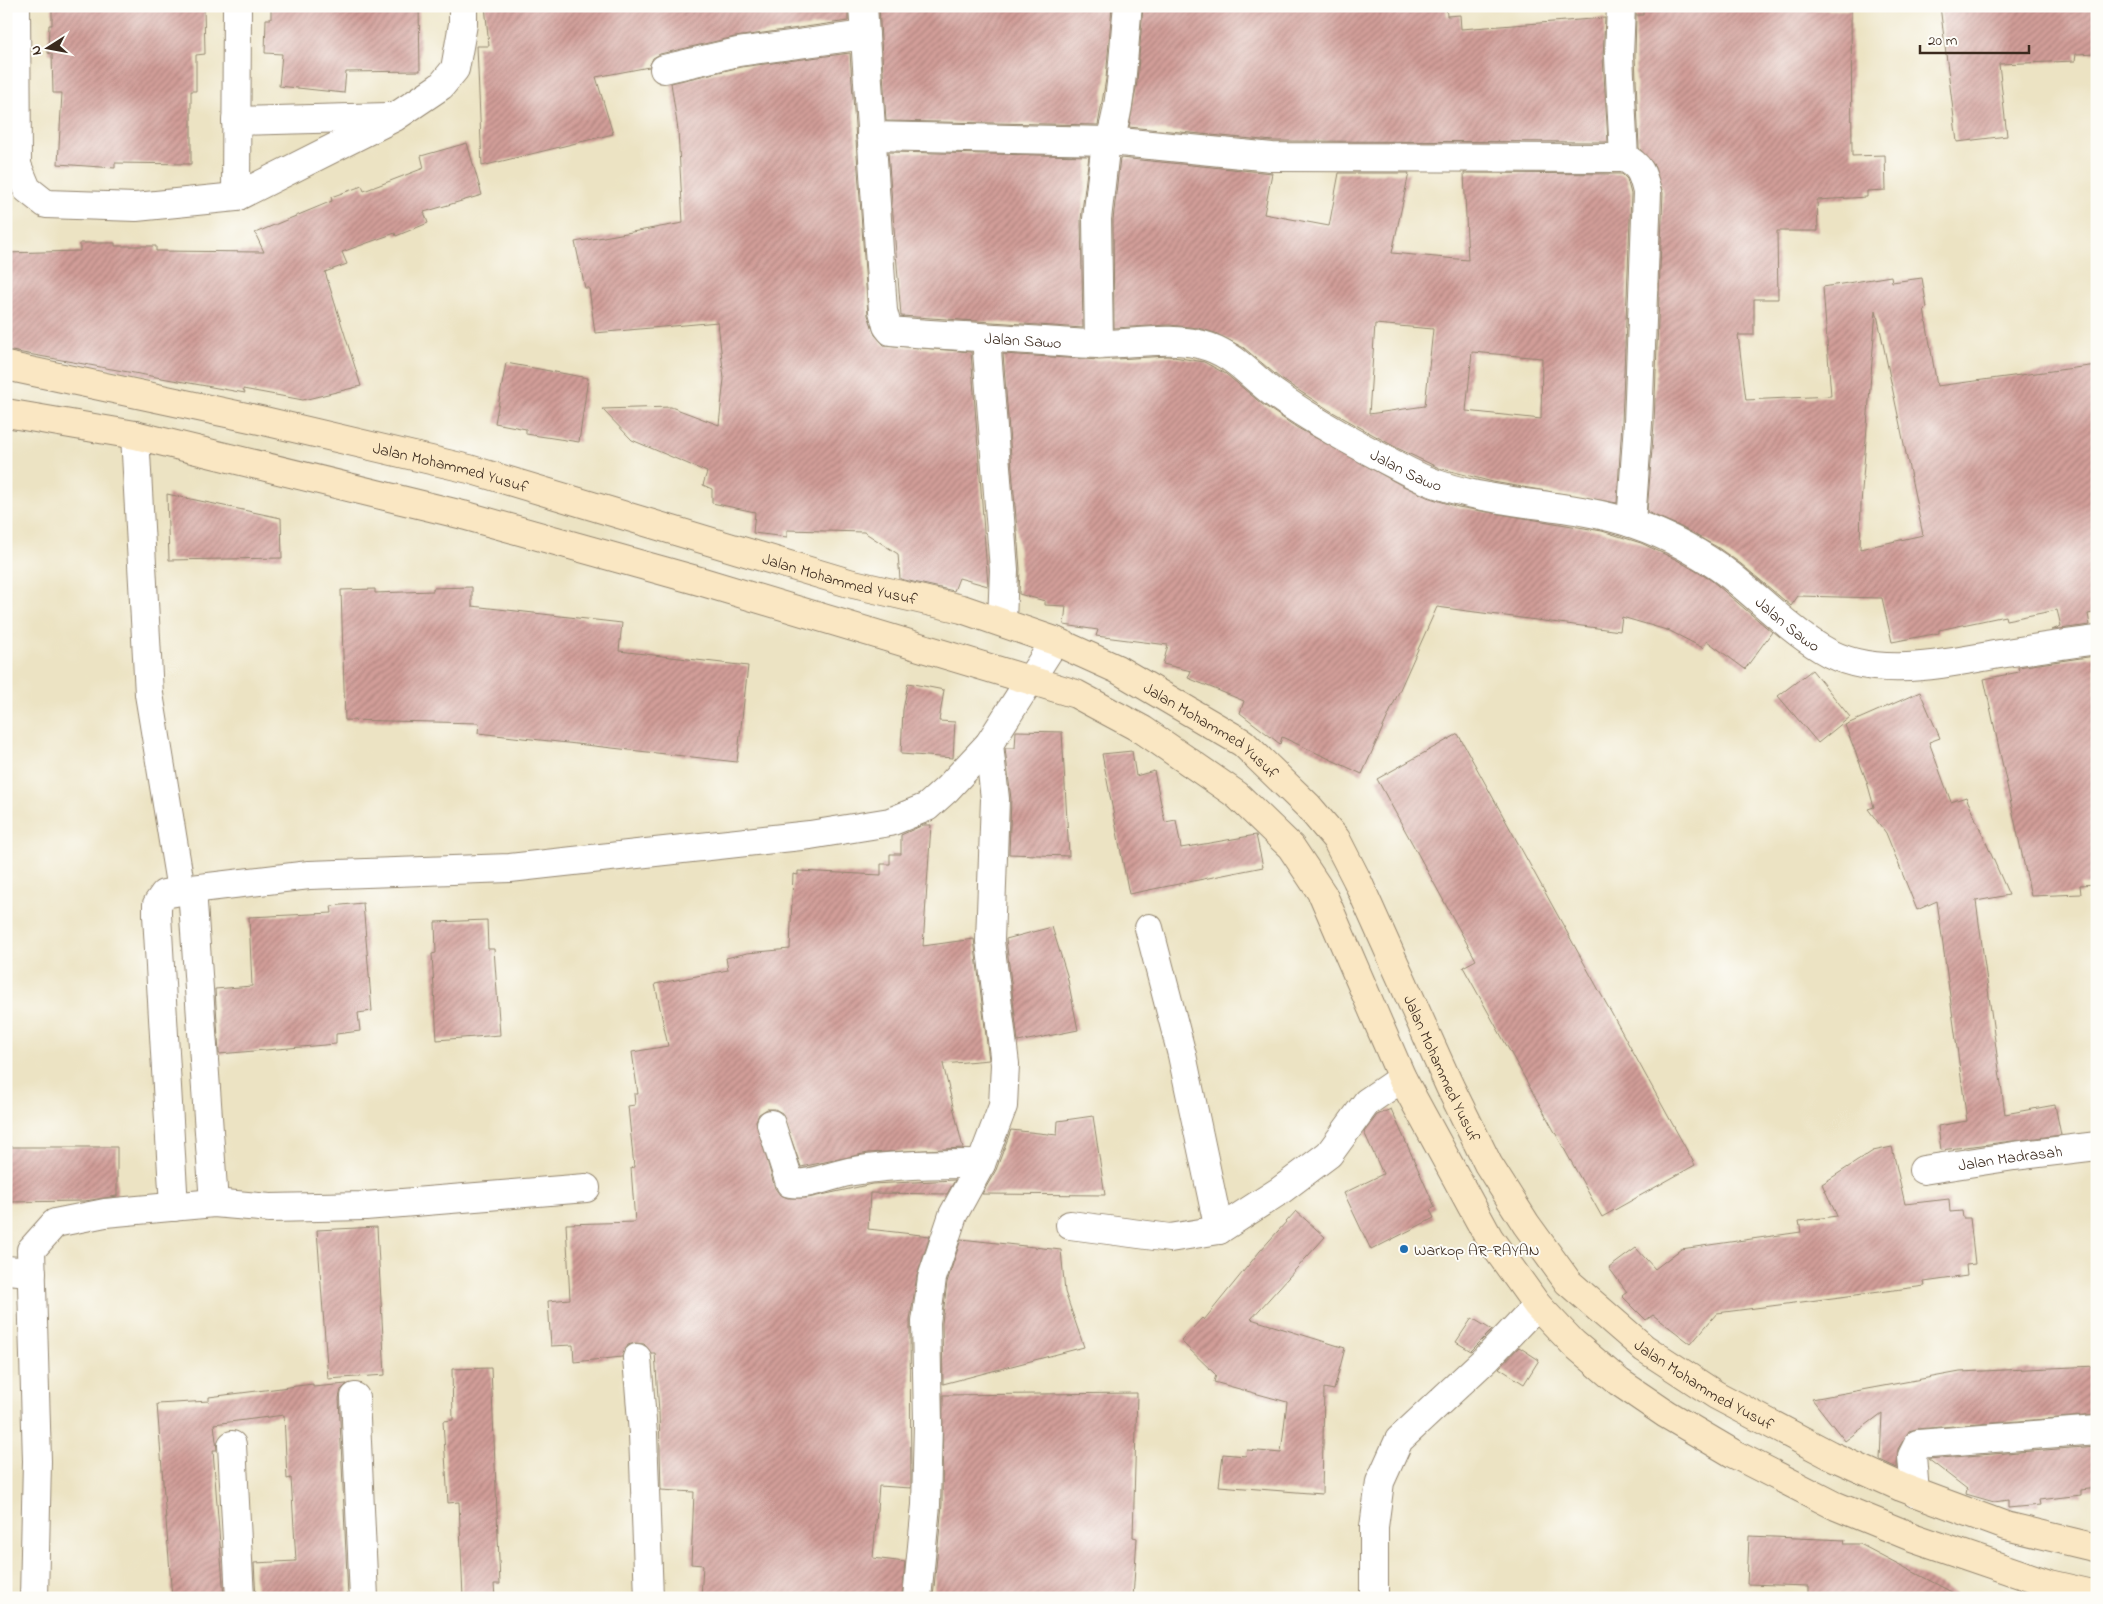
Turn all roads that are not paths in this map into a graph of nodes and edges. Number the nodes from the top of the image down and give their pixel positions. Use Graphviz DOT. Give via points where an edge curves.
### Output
graph roads {
  1 [pos="237,6"];
  2 [pos="463,6"];
  3 [pos="863,6"];
  4 [pos="1128,6"];
  5 [pos="1621,6"];
  6 [pos="13,23"];
  7 [pos="865,35"];
  8 [pos="664,69"];
  9 [pos="395,117"];
  10 [pos="236,121"];
  11 [pos="871,136"];
  12 [pos="1110,141"];
  13 [pos="1624,158"];
  14 [pos="236,197"];
  15 [pos="986,338"];
  16 [pos="1099,344"];
  17 [pos="6,366"];
  18 [pos="6,413"];
  19 [pos="135,435"];
  20 [pos="1631,523"];
  21 [pos="1002,621"];
  22 [pos="2097,640"];
  23 [pos="1054,641"];
  24 [pos="1030,681"];
  25 [pos="989,744"];
  26 [pos="186,889"];
  27 [pos="1149,928"];
  28 [pos="1402,1078"];
  29 [pos="771,1124"];
  30 [pos="2097,1146"];
  31 [pos="981,1164"];
  32 [pos="1923,1170"];
  33 [pos="586,1188"];
  34 [pos="214,1203"];
  35 [pos="174,1207"];
  36 [pos="1070,1225"];
  37 [pos="1219,1230"];
  38 [pos="19,1271"];
  39 [pos="1537,1305"];
  40 [pos="637,1358"];
  41 [pos="355,1397"];
  42 [pos="2097,1430"];
  43 [pos="232,1445"];
  44 [pos="1915,1493"];
  45 [pos="2097,1548"];
  46 [pos="2097,1596"];
  47 [pos="34,1598"];
  48 [pos="240,1598"];
  49 [pos="364,1598"];
  50 [pos="649,1598"];
  51 [pos="917,1598"];
  52 [pos="1374,1598"];
  1 -- 10 [label="street"];
  2 -- 9 [label="street" via="455,69 441,86"];
  3 -- 7 [label="street"];
  4 -- 12 [label="street" via="1118,101"];
  5 -- 13 [label="street" via="1619,56"];
  6 -- 14 [label="street" via="16,165 27,189 46,204 136,207"];
  7 -- 8 [label="street" via="738,52"];
  7 -- 11 [label="street"];
  9 -- 10 [label="street"];
  9 -- 14 [label="street"];
  10 -- 14 [label="street"];
  11 -- 12 [label="street"];
  11 -- 15 [label="street" via="883,311 887,326 891,331"];
  12 -- 13 [label="street" via="1272,157"];
  12 -- 16 [label="street" via="1105,150 1097,220"];
  13 -- 20 [label="street" via="1634,162 1642,172 1647,192"];
  15 -- 16 [label="street, Jalan Sawo"];
  15 -- 21 [label="street, Jalan Sawo" via="1004,570"];
  16 -- 20 [label="street, Jalan Sawo" via="1157,340 1210,347 1234,359 1271,391 1312,417 1411,473 1472,494"];
  17 -- 21 [label="main road, Jalan Mohammed Yusuf" via="469,469 849,583"];
  18 -- 19 [label="main road"];
  19 -- 24 [label="main road" via="463,514 703,582"];
  19 -- 26 [label="street" via="149,694"];
  20 -- 22 [label="street, Jalan Sawo" via="1679,541 1730,575 1825,651 1857,662 1896,668 1936,665"];
  21 -- 23 [label="main road, Jalan Mohammed Yusuf"];
  23 -- 24 [label="street"];
  23 -- 44 [label="main road, Jalan Mohammed Yusuf" via="1117,669 1243,743 1308,806 1336,839 1488,1164 1568,1282 1644,1348 1716,1395 1830,1455"];
  24 -- 25 [label="street"];
  24 -- 28 [label="main road" via="1076,694 1143,730 1237,795 1291,847 1323,894"];
  25 -- 26 [label="street" via="927,807 890,822 859,828 510,868 309,875"];
  25 -- 31 [label="street" via="995,799 990,941 1005,1064 1003,1106"];
  26 -- 34 [label="street"];
  26 -- 35 [label="street" via="164,894 157,904"];
  27 -- 37 [label="street" via="1182,1055"];
  28 -- 37 [label="street" via="1367,1102 1329,1154"];
  28 -- 39 [label="main road" via="1489,1238"];
  29 -- 31 [label="street" via="790,1183 800,1184 877,1168"];
  30 -- 32 [label="street, Jalan Madrasah"];
  31 -- 51 [label="street" via="953,1215 932,1278 926,1322 926,1505"];
  33 -- 34 [label="street" via="366,1206 270,1208"];
  34 -- 35 [label="street"];
  35 -- 38 [label="street" via="105,1213 55,1223 31,1250"];
  36 -- 37 [label="street" via="1170,1238"];
  38 -- 47 [label="street" via="37,1461"];
  39 -- 46 [label="main road" via="1573,1343 1619,1382 1734,1454 1836,1506 1912,1537 2050,1584"];
  39 -- 52 [label="street" via="1488,1357 1399,1440 1380,1482 1374,1527"];
  40 -- 50 [label="street"];
  41 -- 49 [label="street"];
  42 -- 44 [label="street" via="1918,1444 1912,1456"];
  43 -- 48 [label="street"];
  44 -- 45 [label="main road, Jalan Mohammed Yusuf" via="2006,1526"];
}
